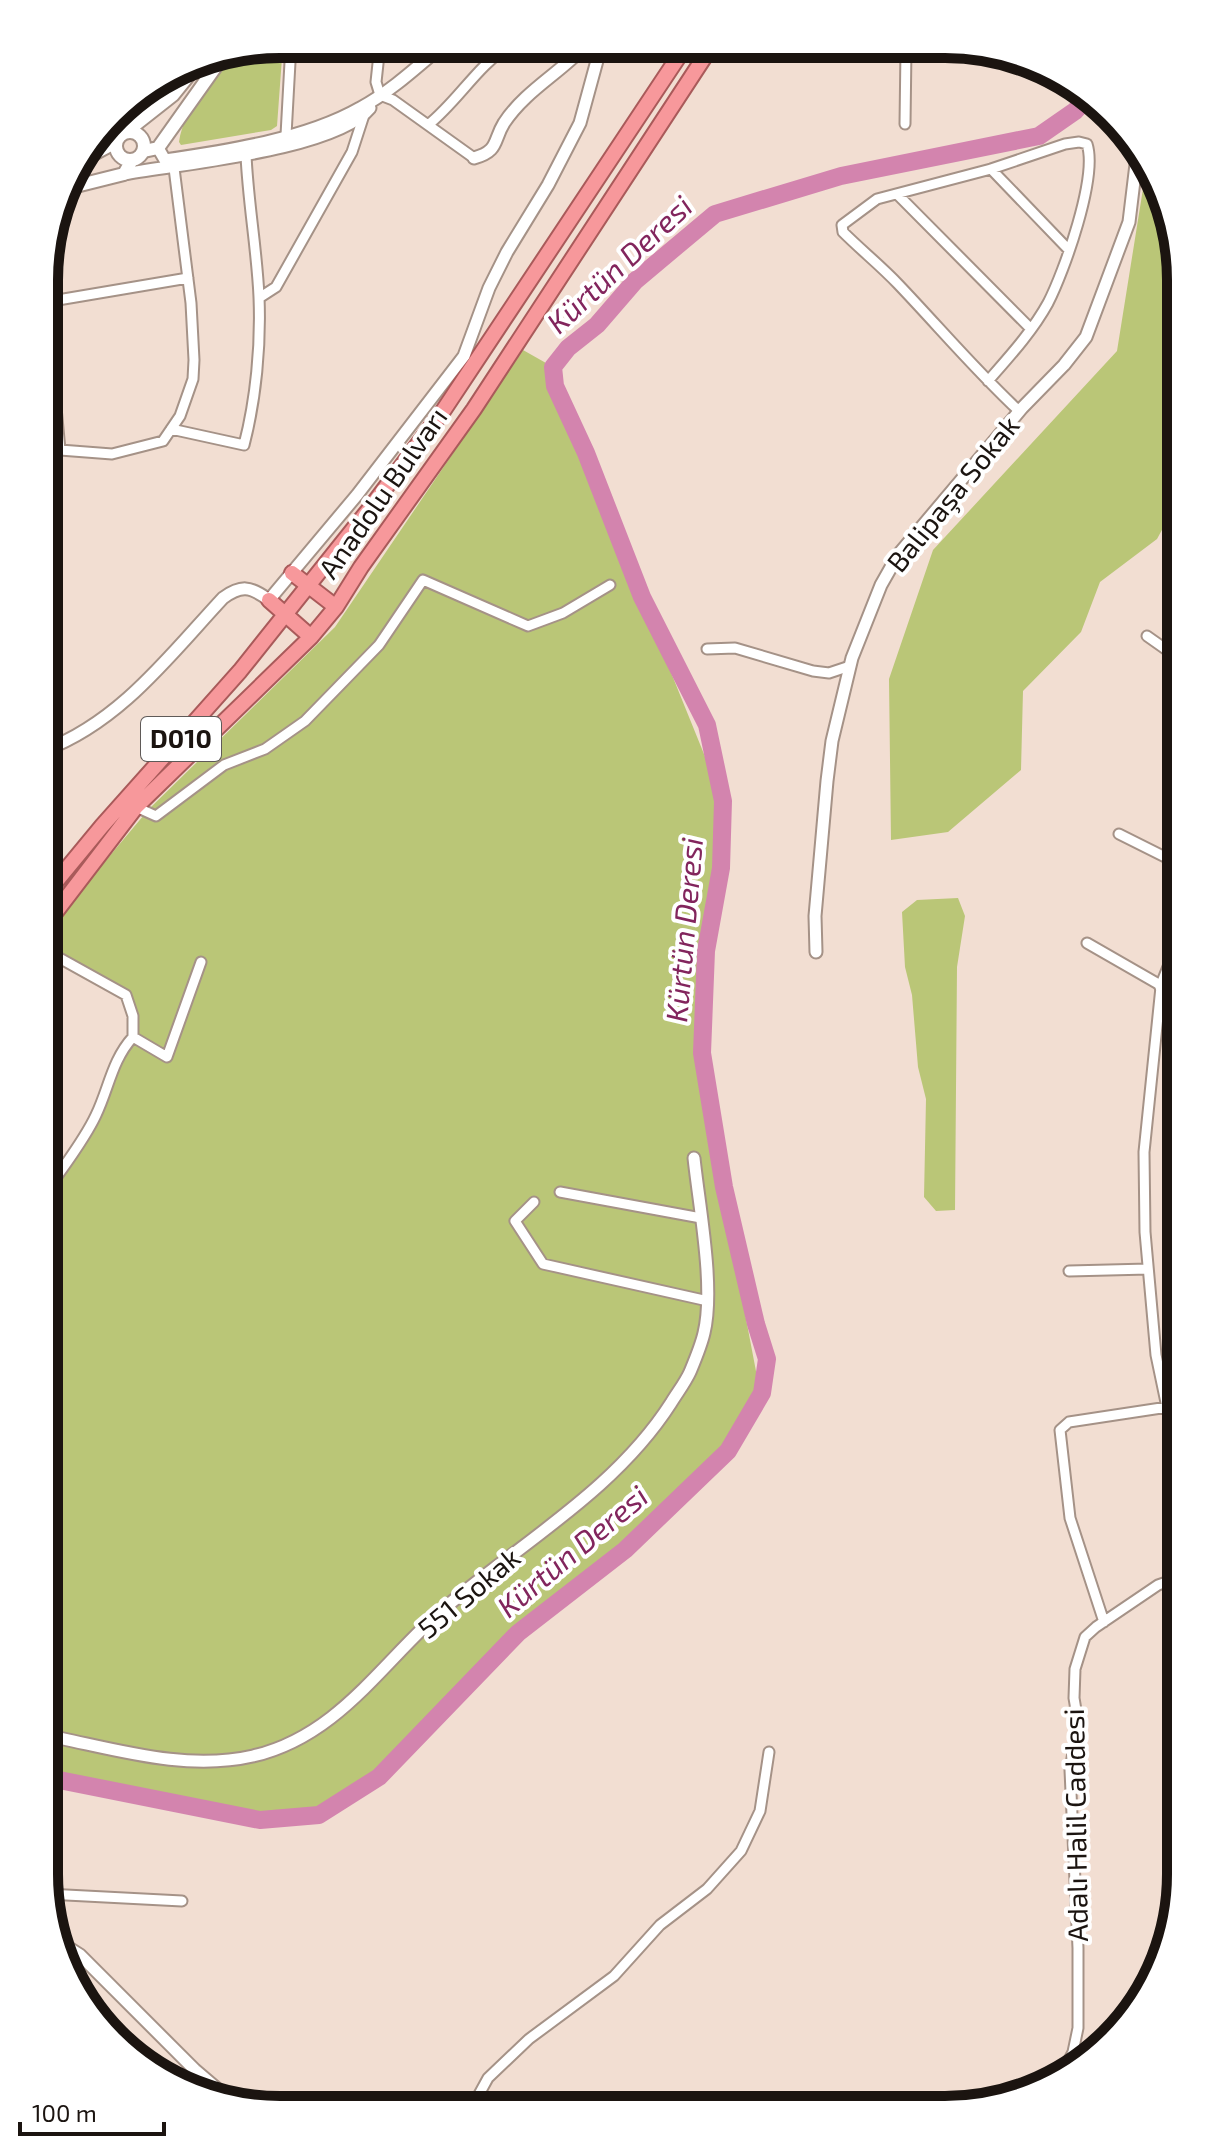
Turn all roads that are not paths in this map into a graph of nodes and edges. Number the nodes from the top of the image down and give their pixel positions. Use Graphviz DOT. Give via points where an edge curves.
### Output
graph roads {
  1 [pos="290,58"];
  2 [pos="378,58"];
  3 [pos="427,58"];
  4 [pos="494,58"];
  5 [pos="571,58"];
  6 [pos="598,58"];
  7 [pos="678,58"];
  8 [pos="704,58"];
  9 [pos="909,58"];
  10 [pos="214,69"];
  11 [pos="186,79"];
  12 [pos="380,95"];
  13 [pos="364,115"];
  14 [pos="905,124"];
  15 [pos="428,125"];
  16 [pos="126,132"];
  17 [pos="286,135"];
  18 [pos="116,142"];
  19 [pos="158,148"];
  20 [pos="100,151"];
  21 [pos="144,151"];
  22 [pos="245,151"];
  23 [pos="474,158"];
  24 [pos="132,160"];
  25 [pos="1136,167"];
  26 [pos="174,168"];
  27 [pos="991,169"];
  28 [pos="124,174"];
  29 [pos="80,185"];
  30 [pos="897,194"];
  31 [pos="1068,249"];
  32 [pos="188,278"];
  33 [pos="259,298"];
  34 [pos="58,299"];
  35 [pos="1031,329"];
  36 [pos="988,381"];
  37 [pos="1019,411"];
  38 [pos="58,429"];
  39 [pos="171,429"];
  40 [pos="292,573"];
  41 [pos="307,585"];
  42 [pos="610,585"];
  43 [pos="269,600"];
  44 [pos="336,607"];
  45 [pos="284,614"];
  46 [pos="1147,636"];
  47 [pos="311,637"];
  48 [pos="707,649"];
  49 [pos="1167,650"];
  50 [pos="850,666"];
  51 [pos="58,745"];
  52 [pos="136,807"];
  53 [pos="1119,834"];
  54 [pos="1167,858"];
  55 [pos="58,879"];
  56 [pos="58,909"];
  57 [pos="1087,943"];
  58 [pos="816,952"];
  59 [pos="58,957"];
  60 [pos="201,962"];
  61 [pos="1167,972"];
  62 [pos="1161,987"];
  63 [pos="1167,990"];
  64 [pos="133,1037"];
  65 [pos="694,1158"];
  66 [pos="58,1174"];
  67 [pos="560,1192"];
  68 [pos="534,1202"];
  69 [pos="701,1218"];
  70 [pos="1148,1269"];
  71 [pos="1069,1271"];
  72 [pos="708,1301"];
  73 [pos="1167,1408"];
  74 [pos="1167,1580"];
  75 [pos="1104,1622"];
  76 [pos="58,1738"];
  77 [pos="769,1752"];
  78 [pos="59,1895"];
  79 [pos="182,1901"];
  80 [pos="72,1950"];
  81 [pos="1070,2057"];
  82 [pos="193,2076"];
  83 [pos="478,2096"];
  1 -- 17 [label="street"];
  2 -- 12 [label="street"];
  3 -- 12 [label="street"];
  4 -- 15 [label="street"];
  5 -- 23 [label="street" via="528,96 503,125 491,151"];
  6 -- 40 [label="street" via="580,123 501,264 464,356"];
  7 -- 41 [label="highway, Anadolu Bulvarı / D010" via="443,411"];
  8 -- 44 [label="highway, Anadolu Bulvarı / D010" via="474,409"];
  9 -- 14 [label="street"];
  10 -- 19 [label="main road"];
  11 -- 16 [label="main road"];
  12 -- 13 [label="street"];
  12 -- 15 [label="street"];
  12 -- 17 [label="street" via="347,114"];
  13 -- 22 [label="street" via="326,133"];
  13 -- 33 [label="street" via="352,152 276,287"];
  15 -- 23 [label="street"];
  16 -- 18 [label="main road"];
  16 -- 21 [label="main road" via="139,134"];
  17 -- 22 [label="street"];
  18 -- 20 [label="main road"];
  18 -- 24 [label="main road" via="119,155"];
  19 -- 21 [label="main road"];
  19 -- 22 [label="street" via="165,160"];
  21 -- 24 [label="main road"];
  22 -- 26 [label="street"];
  22 -- 33 [label="street"];
  24 -- 28 [label="main road"];
  25 -- 37 [label="street, Balipaşa Sokak" via="1129,222 1086,337"];
  26 -- 28 [label="street"];
  26 -- 32 [label="street"];
  27 -- 30 [label="street"];
  27 -- 31 [label="street"];
  27 -- 31 [label="street" via="1065,144 1087,144 1090,173"];
  28 -- 29 [label="main road"];
  30 -- 35 [label="street"];
  30 -- 36 [label="street" via="861,209 842,225 843,232"];
  31 -- 35 [label="street" via="1049,301"];
  32 -- 34 [label="street"];
  32 -- 39 [label="street" via="193,379"];
  33 -- 39 [label="street" via="244,445"];
  35 -- 36 [label="street"];
  36 -- 37 [label="street"];
  37 -- 50 [label="street, Balipaşa Sokak" via="898,555"];
  38 -- 39 [label="street" via="60,450 112,454 163,441"];
  40 -- 41 [label="highway"];
  40 -- 43 [label="street"];
  41 -- 44 [label="highway"];
  41 -- 45 [label="highway, Anadolu Bulvarı / D010"];
  42 -- 52 [label="street" via="563,613 528,626 423,580 379,645 305,721 265,749 224,765 156,816"];
  43 -- 45 [label="highway"];
  43 -- 51 [label="street" via="238,587 136,692 100,722"];
  44 -- 47 [label="highway, Anadolu Bulvarı / D010"];
  45 -- 47 [label="highway"];
  45 -- 55 [label="highway, Anadolu Bulvarı / D010"];
  46 -- 49 [label="street"];
  47 -- 52 [label="highway, Anadolu Bulvarı / D010"];
  48 -- 50 [label="street" via="735,648 829,673"];
  50 -- 58 [label="street, Balipaşa Sokak" via="827,781"];
  52 -- 56 [label="highway, Anadolu Bulvarı / D010"];
  53 -- 54 [label="street"];
  57 -- 62 [label="street"];
  59 -- 64 [label="street" via="126,995"];
  60 -- 64 [label="street" via="167,1057"];
  61 -- 62 [label="street"];
  62 -- 63 [label="street"];
  62 -- 70 [label="street" via="1144,1152"];
  64 -- 66 [label="street" via="108,1078 96,1115"];
  65 -- 69 [label="street, 551 Sokak"];
  67 -- 69 [label="street"];
  68 -- 72 [label="street" via="515,1221 543,1264"];
  69 -- 72 [label="street, 551 Sokak"];
  70 -- 71 [label="street"];
  70 -- 73 [label="street"];
  72 -- 76 [label="street, 551 Sokak" via="704,1334 688,1376 651,1434 594,1490 445,1608 328,1722 257,1755 221,1762 186,1762"];
  73 -- 75 [label="street" via="1069,1422 1060,1430 1070,1518"];
  74 -- 75 [label="street, Adalı Halil Caddesi"];
  75 -- 81 [label="street, Adalı Halil Caddesi" via="1085,1637 1075,1669 1078,1722 1070,1770 1078,2028"];
  77 -- 83 [label="street" via="760,1811 741,1851 707,1889 660,1925 614,1976 529,2039 488,2078"];
  78 -- 79 [label="street"];
  80 -- 82 [label="street"];
}
